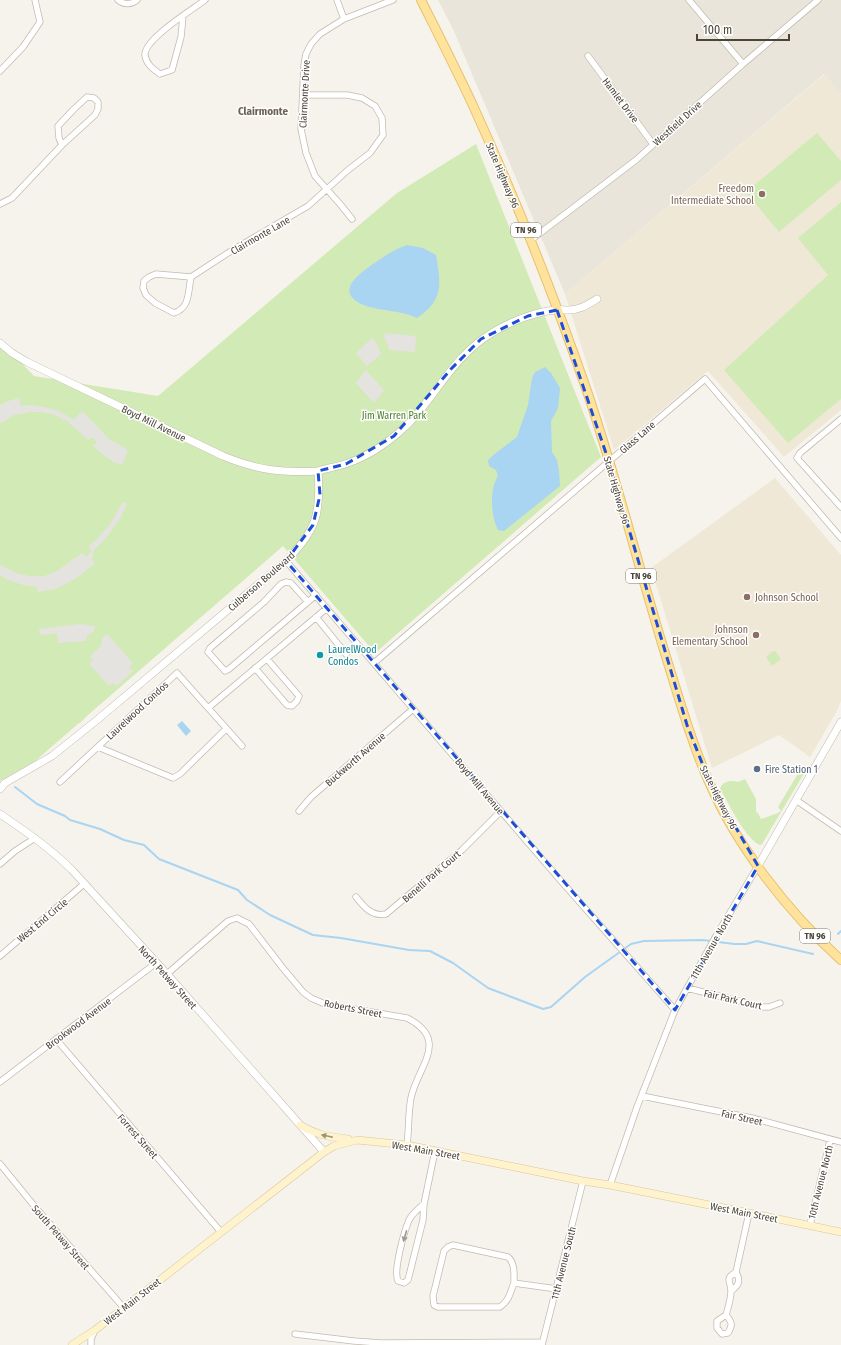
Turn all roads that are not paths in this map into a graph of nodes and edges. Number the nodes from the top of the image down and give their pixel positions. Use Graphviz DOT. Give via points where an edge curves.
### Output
graph roads {
  1 [pos="35,0"];
  2 [pos="118,0"];
  3 [pos="137,0"];
  4 [pos="205,0"];
  5 [pos="337,0"];
  6 [pos="392,0"];
  7 [pos="421,0"];
  8 [pos="689,0"];
  9 [pos="818,0"];
  10 [pos="183,16"];
  11 [pos="344,18"];
  12 [pos="588,56"];
  13 [pos="743,64"];
  14 [pos="0,71"];
  15 [pos="303,95"];
  16 [pos="653,144"];
  17 [pos="62,145"];
  18 [pos="327,190"];
  19 [pos="0,204"];
  20 [pos="352,219"];
  21 [pos="531,240"];
  22 [pos="191,277"];
  23 [pos="597,300"];
  24 [pos="557,310"];
  25 [pos="0,343"];
  26 [pos="841,419"];
  27 [pos="609,462"];
  28 [pos="318,471"];
  29 [pos="841,507"];
  30 [pos="841,538"];
  31 [pos="286,561"];
  32 [pos="316,595"];
  33 [pos="308,602"];
  34 [pos="327,608"];
  35 [pos="316,617"];
  36 [pos="346,654"];
  37 [pos="267,659"];
  38 [pos="374,663"];
  39 [pos="255,668"];
  40 [pos="208,708"];
  41 [pos="413,709"];
  42 [pos="841,722"];
  43 [pos="226,729"];
  44 [pos="242,746"];
  45 [pos="98,747"];
  46 [pos="60,782"];
  47 [pos="0,789"];
  48 [pos="796,800"];
  49 [pos="299,811"];
  50 [pos="501,811"];
  51 [pos="0,814"];
  52 [pos="841,831"];
  53 [pos="34,838"];
  54 [pos="0,864"];
  55 [pos="758,866"];
  56 [pos="84,884"];
  57 [pos="356,897"];
  58 [pos="0,956"];
  59 [pos="841,960"];
  60 [pos="156,963"];
  61 [pos="167,974"];
  62 [pos="687,988"];
  63 [pos="780,1002"];
  64 [pos="675,1010"];
  65 [pos="56,1040"];
  66 [pos="0,1082"];
  67 [pos="642,1096"];
  68 [pos="300,1125"];
  69 [pos="357,1140"];
  70 [pos="830,1140"];
  71 [pos="841,1142"];
  72 [pos="407,1145"];
  73 [pos="435,1151"];
  74 [pos="324,1152"];
  75 [pos="0,1164"];
  76 [pos="583,1181"];
  77 [pos="610,1185"];
  78 [pos="424,1204"];
  79 [pos="749,1213"];
  80 [pos="810,1225"];
  81 [pos="221,1232"];
  82 [pos="841,1232"];
  83 [pos="736,1272"];
  84 [pos="514,1283"];
  85 [pos="557,1289"];
  86 [pos="731,1291"];
  87 [pos="124,1308"];
  88 [pos="726,1315"];
  89 [pos="95,1330"];
  90 [pos="296,1334"];
  91 [pos="354,1343"];
  92 [pos="542,1344"];
  93 [pos="72,1345"];
  94 [pos="91,1345"];
  1 -- 14 [label="street" via="40,22 23,47"];
  2 -- 3 [label="street" via="130,4"];
  4 -- 10 [label="street"];
  5 -- 11 [label="street"];
  6 -- 11 [label="street, Clairmonte Drive"];
  7 -- 21 [label="main road, State Highway 96 / TN 96" via="474,109"];
  8 -- 13 [label="street"];
  9 -- 13 [label="street, Westfield Drive"];
  10 -- 10 [label="street" via="148,45 145,55 149,66 160,74 172,70 181,37"];
  11 -- 15 [label="street, Clairmonte Drive" via="320,34 306,54"];
  12 -- 16 [label="street, Hamlet Drive"];
  13 -- 16 [label="street, Westfield Drive"];
  15 -- 18 [label="street, Clairmonte Drive" via="302,129 306,153 315,176"];
  15 -- 18 [label="street, Clairmonte Lane" via="347,95 362,98 375,106 382,118 383,135 370,153"];
  16 -- 21 [label="street, Westfield Drive" via="636,160"];
  17 -- 17 [label="street" via="94,115 98,109 98,102 94,98 87,97 58,126"];
  17 -- 19 [label="street" via="12,198"];
  18 -- 20 [label="street, Clairmonte Drive"];
  18 -- 22 [label="street, Clairmonte Lane" via="308,206"];
  21 -- 24 [label="main road, State Highway 96 / TN 96"];
  22 -- 22 [label="street" via="156,274 144,282 143,288 146,296 174,314 186,305"];
  23 -- 24 [label="street" via="576,310"];
  24 -- 27 [label="main road, State Highway 96 / TN 96"];
  24 -- 28 [label="street" via="528,316 481,339 451,369 416,414 394,436 346,464"];
  25 -- 28 [label="street, Boyd Mill Avenue" via="27,362 237,462 282,472"];
  26 -- 29 [label="street" via="797,458"];
  27 -- 30 [label="street, Glass Lane" via="705,379"];
  27 -- 38 [label="street, Glass Lane"];
  27 -- 55 [label="main road, State Highway 96 / TN 96" via="687,725 722,808"];
  28 -- 31 [label="street, Culberson Boulevard" via="320,495 313,525 306,539"];
  31 -- 32 [label="street, Boyd Mill Avenue"];
  31 -- 47 [label="street, Culberson Boulevard" via="52,756 5,783"];
  32 -- 33 [label="street"];
  32 -- 34 [label="street, Boyd Mill Avenue"];
  33 -- 33 [label="street" via="229,669 225,671 208,652 281,584 291,583"];
  34 -- 35 [label="street"];
  34 -- 38 [label="street, Boyd Mill Avenue"];
  35 -- 36 [label="street"];
  35 -- 37 [label="street"];
  37 -- 39 [label="street"];
  37 -- 39 [label="street" via="298,696 292,706 287,705"];
  38 -- 41 [label="street, Boyd Mill Avenue"];
  39 -- 40 [label="street"];
  40 -- 43 [label="street, Laurelwood Condos"];
  40 -- 45 [label="street, Laurelwood Condos" via="177,673"];
  41 -- 49 [label="street, Buckworth Avenue" via="311,797"];
  41 -- 50 [label="street, Boyd Mill Avenue"];
  42 -- 48 [label="street, 11th Avenue North"];
  43 -- 44 [label="street, Laurelwood Condos"];
  43 -- 45 [label="street, Laurelwood Condos" via="180,774 172,778"];
  45 -- 46 [label="street, Laurelwood Condos"];
  48 -- 52 [label="street"];
  48 -- 55 [label="street, 11th Avenue North"];
  50 -- 57 [label="street, Benelli Park Court" via="462,850 386,914 369,911"];
  50 -- 64 [label="street, Boyd Mill Avenue"];
  51 -- 53 [label="street, North Petway Street"];
  53 -- 54 [label="street"];
  53 -- 56 [label="street, North Petway Street" via="58,856"];
  55 -- 59 [label="main road, State Highway 96 / TN 96" via="779,895 821,942"];
  55 -- 62 [label="street, 11th Avenue North"];
  56 -- 58 [label="street, West End Circle"];
  56 -- 60 [label="street, North Petway Street"];
  60 -- 61 [label="street, North Petway Street"];
  60 -- 65 [label="street, Brookwood Avenue"];
  61 -- 68 [label="street, North Petway Street"];
  61 -- 72 [label="street, Roberts Street" via="228,921 237,918 249,924 282,967 311,998 325,1004 407,1018 418,1024 425,1031 430,1043 411,1097"];
  62 -- 63 [label="street, Fair Park Court" via="762,1007"];
  62 -- 64 [label="street, 11th Avenue North"];
  64 -- 67 [label="street, 11th Avenue North"];
  65 -- 66 [label="street, Brookwood Avenue"];
  65 -- 81 [label="street, Forrest Street"];
  67 -- 70 [label="street, Fair Street" via="752,1118"];
  67 -- 77 [label="street, 11th Avenue North"];
  69 -- 68 [label="main road, one-way" via="328,1137 313,1133"];
  68 -- 74 [label="street, North Petway Street"];
  69 -- 72 [label="main road, West Main Street"];
  69 -- 74 [label="main road, West Main Street" via="334,1146"];
  70 -- 71 [label="street, Fair Street"];
  70 -- 80 [label="street, 10th Avenue North"];
  72 -- 73 [label="main road, West Main Street"];
  73 -- 76 [label="main road, West Main Street"];
  73 -- 78 [label="street"];
  74 -- 81 [label="main road, West Main Street"];
  75 -- 87 [label="street, South Petway Street"];
  76 -- 77 [label="main road, West Main Street"];
  76 -- 85 [label="street, 11th Avenue South"];
  77 -- 79 [label="main road, West Main Street"];
  78 -- 78 [label="street, one-way" via="409,1220 397,1262 396,1277 404,1283 408,1280 423,1220"];
  79 -- 80 [label="main road, West Main Street"];
  79 -- 83 [label="street"];
  80 -- 82 [label="main road, West Main Street"];
  81 -- 87 [label="main road, West Main Street"];
  83 -- 86 [label="street" via="728,1281"];
  83 -- 86 [label="street" via="739,1278 738,1286"];
  84 -- 84 [label="street" via="509,1298 500,1307 438,1307 434,1305 432,1296 444,1251 453,1245 508,1256 514,1267"];
  84 -- 85 [label="street"];
  85 -- 92 [label="street, 11th Avenue South"];
  86 -- 88 [label="street"];
  87 -- 89 [label="main road, West Main Street"];
  89 -- 93 [label="main road, West Main Street"];
  89 -- 94 [label="street"];
  90 -- 91 [label="street"];
  91 -- 92 [label="street"];
}
